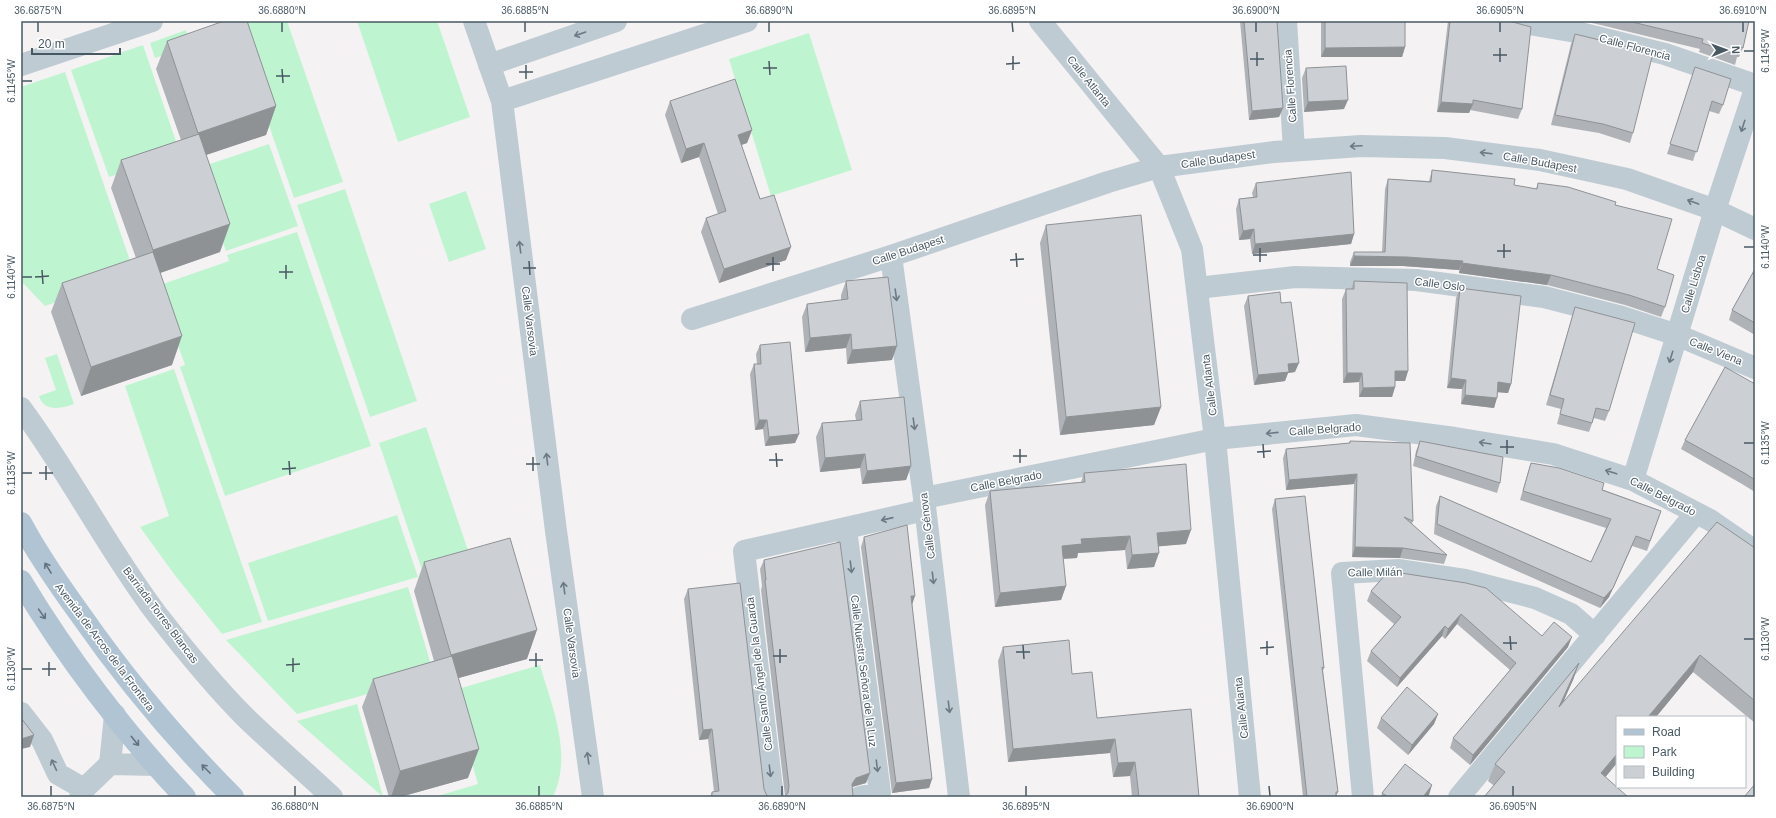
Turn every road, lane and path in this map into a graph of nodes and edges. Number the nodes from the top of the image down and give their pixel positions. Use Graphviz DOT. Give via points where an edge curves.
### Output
graph roads {
  1 [pos="152,21"];
  2 [pos="474,21"];
  3 [pos="616,21"];
  4 [pos="747,21"];
  5 [pos="1040,21"];
  6 [pos="1286,21"];
  7 [pos="1512,21"];
  8 [pos="21,65"];
  9 [pos="489,65"];
  10 [pos="1755,85"];
  11 [pos="1755,89"];
  12 [pos="502,101"];
  13 [pos="1294,150"];
  14 [pos="1159,167"];
  15 [pos="1715,210"];
  16 [pos="1755,229"];
  17 [pos="891,256"];
  18 [pos="1197,288"];
  19 [pos="692,319"];
  20 [pos="1677,335"];
  21 [pos="1755,368"];
  22 [pos="21,408"];
  23 [pos="1215,439"];
  24 [pos="1633,480"];
  25 [pos="924,504"];
  26 [pos="1696,513"];
  27 [pos="21,522"];
  28 [pos="846,529"];
  29 [pos="744,551"];
  30 [pos="1755,551"];
  31 [pos="21,581"];
  32 [pos="1595,635"];
  33 [pos="21,713"];
  34 [pos="115,715"];
  35 [pos="110,764"];
  36 [pos="155,765"];
  37 [pos="82,793"];
  38 [pos="185,797"];
  39 [pos="233,797"];
  40 [pos="332,797"];
  41 [pos="593,797"];
  42 [pos="773,797"];
  43 [pos="860,797"];
  44 [pos="959,797"];
  45 [pos="1250,797"];
  46 [pos="1362,797"];
  47 [pos="1459,797"];
  1 -- 8 [label="street"];
  2 -- 9 [label="street, Calle Varsovia"];
  3 -- 9 [label="street, one-way"];
  4 -- 12 [label="street"];
  5 -- 14 [label="street, Calle Atlanta"];
  6 -- 13 [label="street, Calle Florencia"];
  7 -- 10 [label="street, Calle Florencia" via="1576,32 1665,54"];
  9 -- 12 [label="street, Calle Varsovia"];
  11 -- 15 [label="street, Calle Lisboa, one-way"];
  41 -- 12 [label="street, Calle Varsovia, one-way" via="556,531"];
  13 -- 14 [label="street, Calle Budapest"];
  15 -- 13 [label="street, Calle Budapest, one-way" via="1627,179 1540,160 1445,148 1361,146"];
  14 -- 17 [label="street, Calle Budapest"];
  14 -- 18 [label="street, Calle Atlanta" via="1192,250"];
  15 -- 16 [label="street, Calle Budapest"];
  15 -- 20 [label="street, Calle Lisboa"];
  17 -- 19 [label="street, Calle Budapest"];
  17 -- 25 [label="street, Calle Génova, one-way"];
  18 -- 20 [label="street, Calle Oslo" via="1295,278 1416,280 1544,298 1622,316"];
  18 -- 23 [label="street, Calle Atlanta"];
  20 -- 21 [label="street, Calle Viena"];
  20 -- 24 [label="street, Calle Lisboa, one-way"];
  22 -- 40 [label="street, Barriada Torres Blancas" via="50,448 123,565 194,662 245,716"];
  24 -- 23 [label="street, Calle Belgrado, one-way" via="1554,454 1356,425"];
  23 -- 25 [label="street, Calle Belgrado"];
  23 -- 45 [label="street, Calle Atlanta"];
  24 -- 26 [label="street, Calle Belgrado"];
  25 -- 28 [label="street, Calle Belgrado, one-way"];
  25 -- 44 [label="street, Calle Génova, one-way"];
  26 -- 30 [label="street, Calle Belgrado"];
  26 -- 32 [label="street"];
  39 -- 27 [label="main road, Avenida de Arcos de la Frontera, one-way" via="154,713 118,668 54,578"];
  28 -- 29 [label="street, Calle Belgrado"];
  28 -- 43 [label="street, Calle Nuestra Señora de la Luz, one-way" via="880,793"];
  29 -- 42 [label="street, Calle Santo Ángel de la Guarda, one-way"];
  31 -- 34 [label="main road, one-way"];
  32 -- 46 [label="street, Calle Milán" via="1571,614 1535,598 1465,580 1398,570 1342,573"];
  32 -- 47 [label="street"];
  37 -- 33 [label="street, one-way" via="58,774 42,740"];
  34 -- 35 [label="street"];
  34 -- 36 [label="main road, one-way"];
  35 -- 36 [label="street"];
  35 -- 37 [label="street"];
  36 -- 38 [label="main road"];
}
